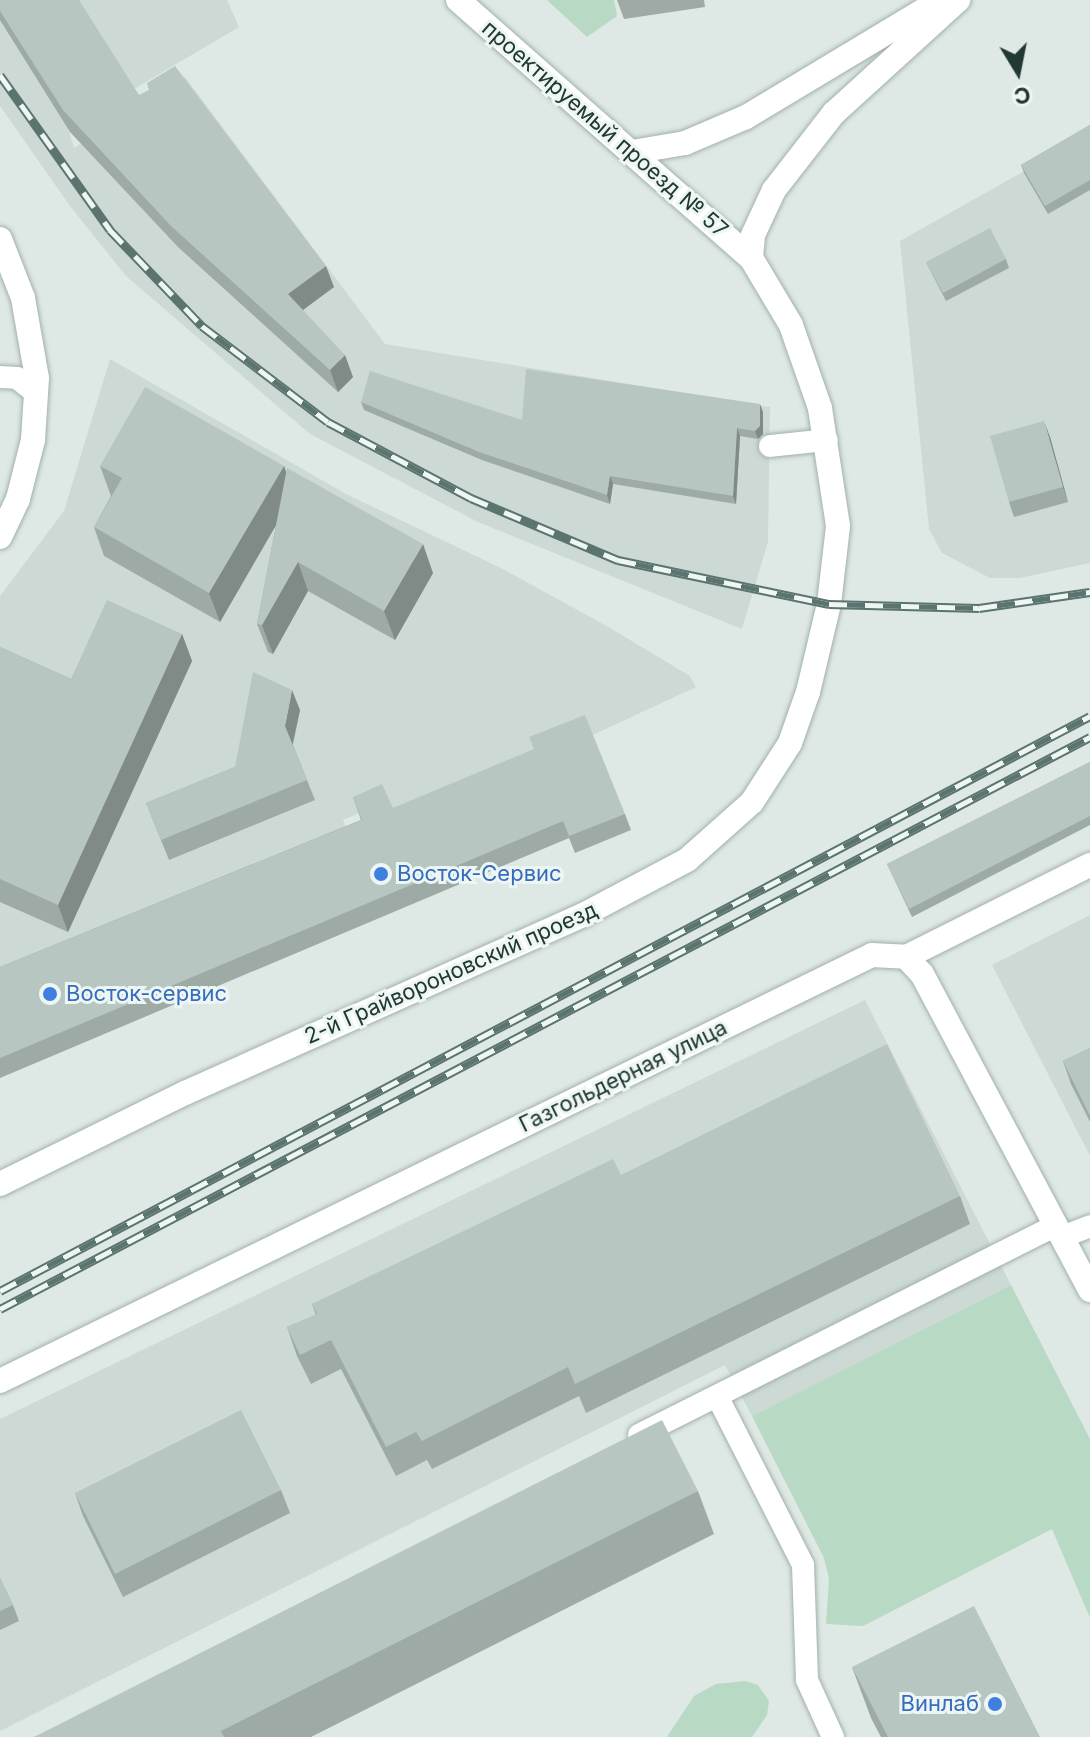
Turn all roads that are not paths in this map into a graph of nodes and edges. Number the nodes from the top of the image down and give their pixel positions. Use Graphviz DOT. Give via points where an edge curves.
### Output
graph roads {
  1 [pos="458,0"];
  2 [pos="941,0"];
  3 [pos="958,0"];
  4 [pos="632,152"];
  5 [pos="0,239"];
  6 [pos="751,258"];
  7 [pos="0,377"];
  8 [pos="36,393"];
  9 [pos="827,440"];
  10 [pos="770,446"];
  11 [pos="0,537"];
  12 [pos="1090,865"];
  13 [pos="906,957"];
  14 [pos="0,1184"];
  15 [pos="1090,1226"];
  16 [pos="1059,1231"];
  17 [pos="1090,1290"];
  18 [pos="0,1381"];
  19 [pos="717,1396"];
  20 [pos="619,1445"];
  21 [pos="833,1737"];
  1 -- 4 [label="main road, проектируемый проезд № 57"];
  2 -- 4 [label="main road" via="746,117 685,143"];
  3 -- 6 [label="main road" via="834,113 760,213"];
  4 -- 6 [label="main road, проектируемый проезд № 57"];
  5 -- 8 [label="main road" via="34,345"];
  6 -- 9 [label="main road, 2-й Грайвороновский проезд" via="791,325"];
  7 -- 8 [label="lane" via="17,378"];
  8 -- 11 [label="main road" via="33,440 18,499"];
  9 -- 10 [label="lane"];
  9 -- 14 [label="main road, 2-й Грайвороновский проезд" via="838,526 829,604 808,692 790,743 752,802 722,832 687,860 569,921 185,1093"];
  12 -- 13 [label="main road"];
  13 -- 16 [label="main road" via="922,974"];
  13 -- 18 [label="main road, Газгольдерная улица" via="872,955"];
  15 -- 16 [label="lane"];
  16 -- 17 [label="main road"];
  16 -- 19 [label="lane"];
  19 -- 20 [label="lane"];
  19 -- 21 [label="lane" via="803,1565 807,1680"];
}
